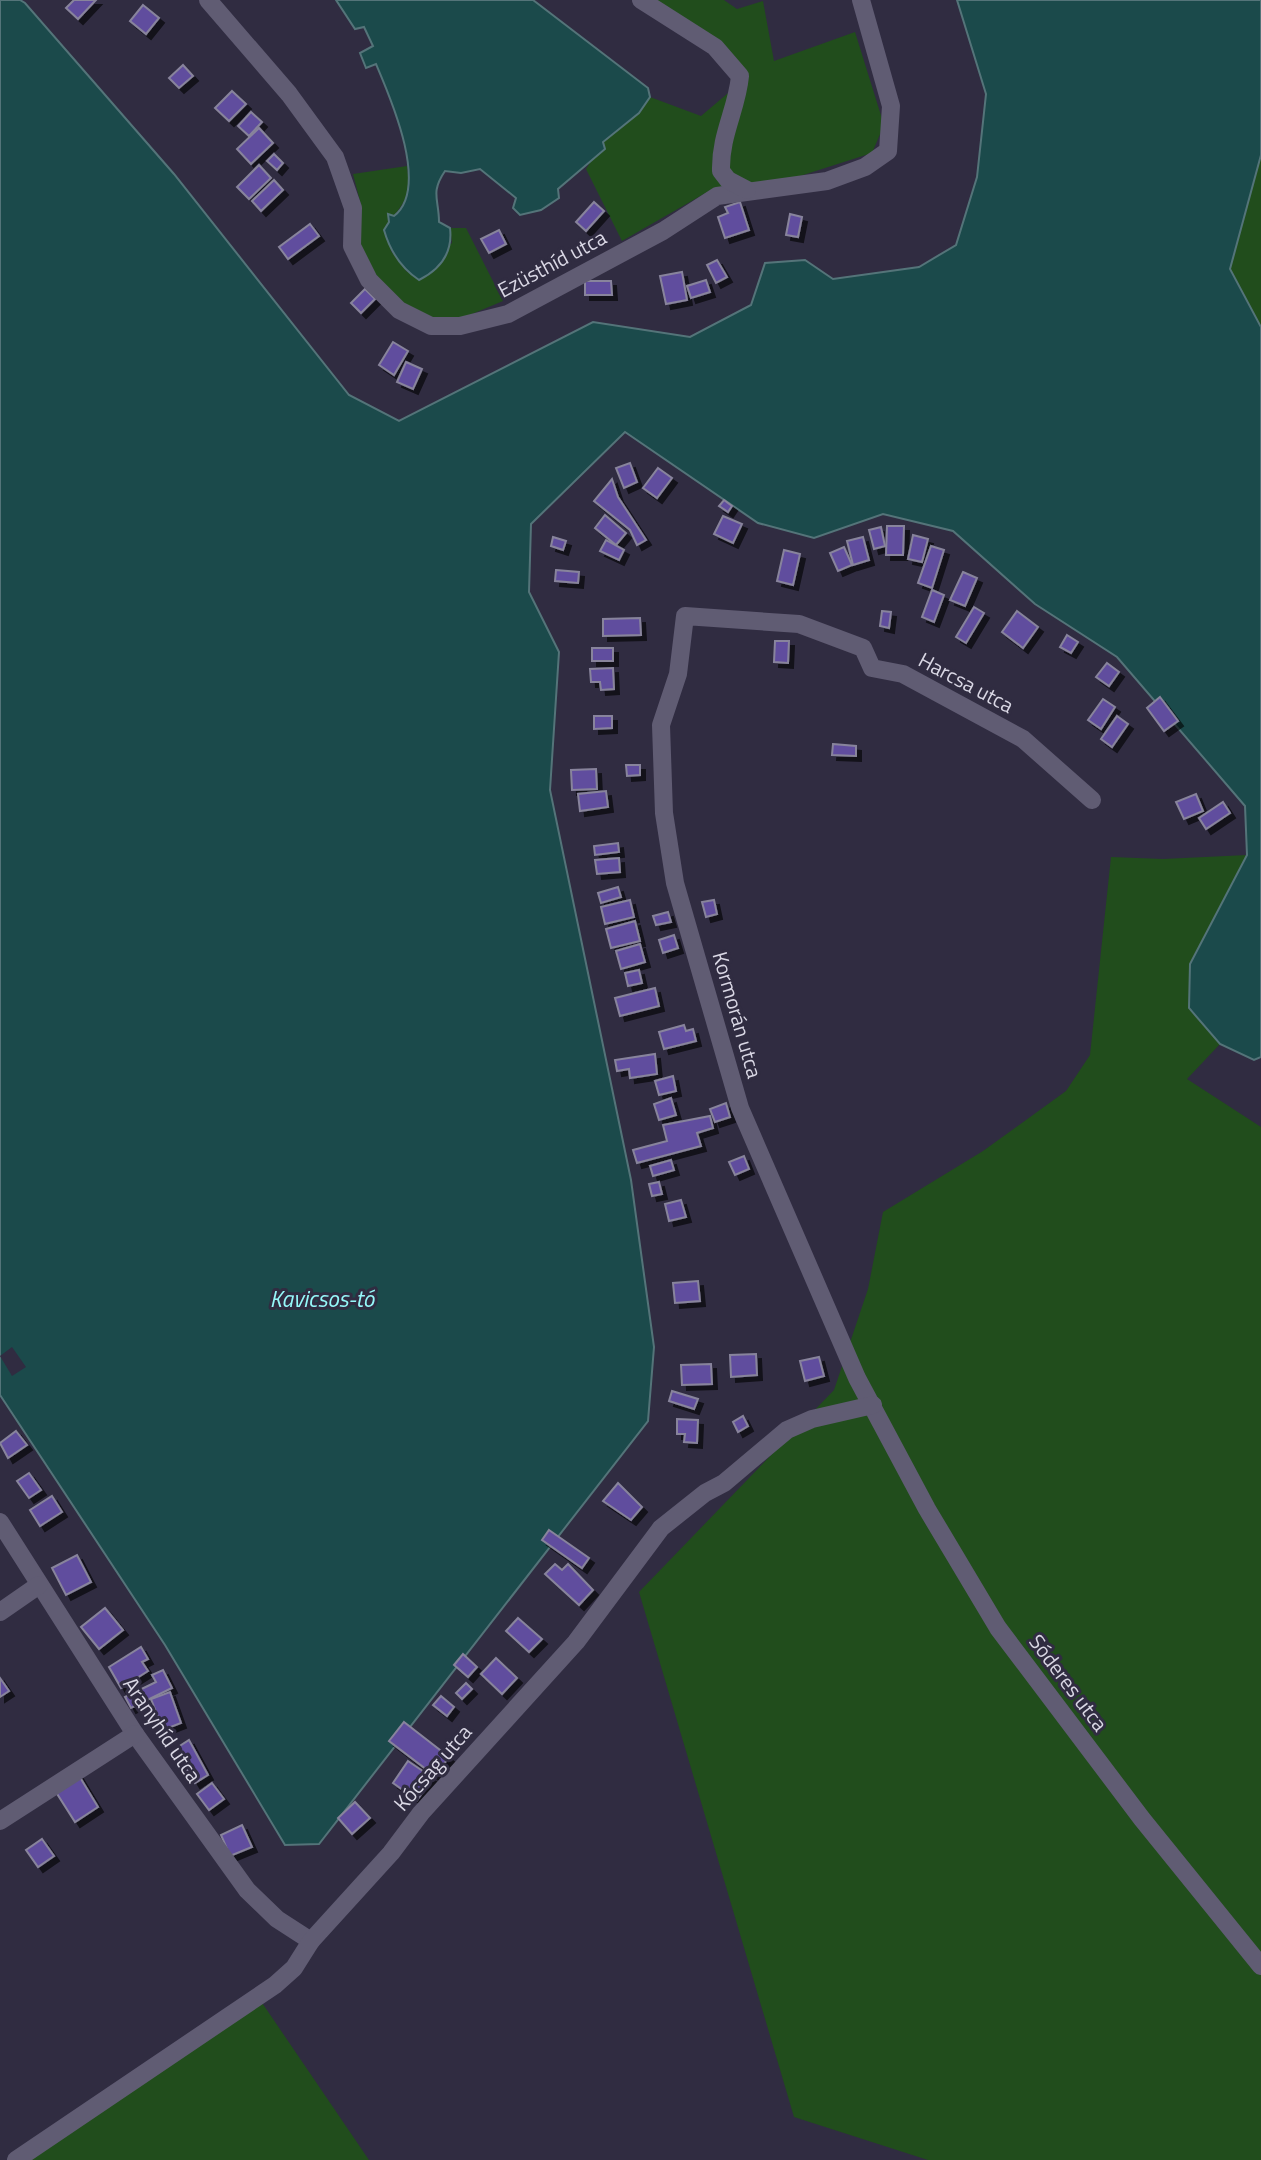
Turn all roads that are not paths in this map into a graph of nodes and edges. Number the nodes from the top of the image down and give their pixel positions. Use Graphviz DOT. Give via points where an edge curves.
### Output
graph roads {
  1 [pos="208,0"];
  2 [pos="641,0"];
  3 [pos="861,0"];
  4 [pos="747,190"];
  5 [pos="685,616"];
  6 [pos="1093,800"];
  7 [pos="873,1405"];
  8 [pos="0,1522"];
  9 [pos="40,1585"];
  10 [pos="0,1612"];
  11 [pos="135,1734"];
  12 [pos="0,1821"];
  13 [pos="311,1941"];
  14 [pos="1261,1966"];
  15 [pos="16,2160"];
  1 -- 4 [label="street, Ezüsthíd utca" via="289,94 335,157 353,208 352,246 369,280 398,310 430,326 460,326 508,314 663,231 717,196"];
  2 -- 4 [label="street" via="715,47 740,76 724,128 721,171 727,180"];
  3 -- 4 [label="street, Ezüsthíd utca" via="891,106 888,151 866,167 827,181"];
  5 -- 6 [label="street, Harcsa utca" via="799,624 863,648 872,668 903,674 1023,739"];
  5 -- 7 [label="street, Kormorán utca" via="678,674 662,725 664,813 675,883 740,1108 857,1378"];
  7 -- 13 [label="street, Kócsag utca" via="787,1430 661,1528 576,1642"];
  7 -- 14 [label="street, Sóderes utca" via="927,1509 998,1628 1142,1819"];
  8 -- 9 [label="street, Aranyhíd utca"];
  9 -- 10 [label="street"];
  9 -- 11 [label="street, Aranyhíd utca"];
  11 -- 12 [label="street"];
  11 -- 13 [label="street, Aranyhíd utca" via="247,1890 277,1919"];
  13 -- 15 [label="street, Kócsag utca" via="294,1968 275,1985"];
}
